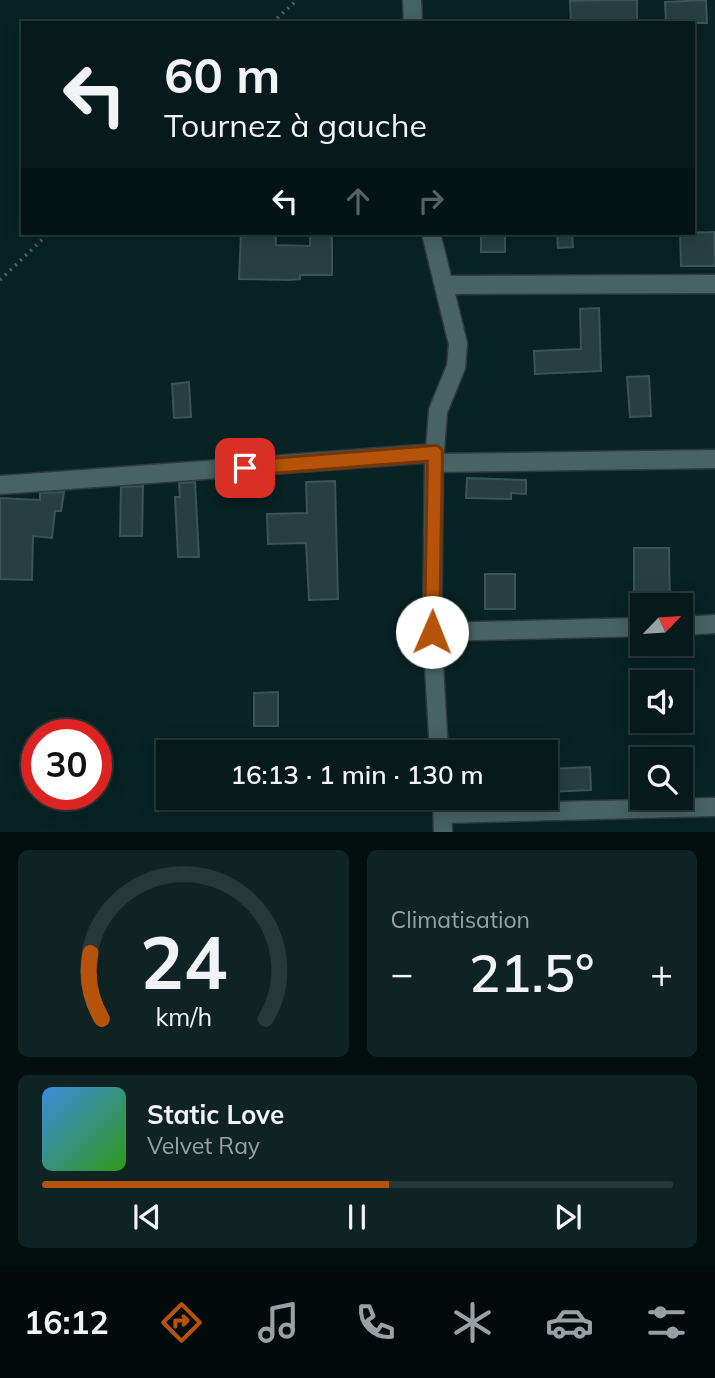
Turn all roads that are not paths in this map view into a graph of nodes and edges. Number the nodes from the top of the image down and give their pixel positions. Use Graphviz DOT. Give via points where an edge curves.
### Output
graph roads {
  1 [pos="412,0"];
  2 [pos="413,21"];
  3 [pos="432,235"];
  4 [pos="715,284"];
  5 [pos="444,285"];
  6 [pos="434,458"];
  7 [pos="715,459"];
  8 [pos="0,485"];
  9 [pos="715,624"];
  10 [pos="693,625"];
  11 [pos="630,627"];
  12 [pos="432,632"];
  13 [pos="438,740"];
  14 [pos="715,807"];
  15 [pos="443,815"];
  1 -- 2 [label="street"];
  3 -- 5 [label="street"];
  4 -- 5 [label="street"];
  5 -- 6 [label="street" via="458,344 456,367 438,411"];
  6 -- 7 [label="street"];
  6 -- 8 [label="street"];
  6 -- 12 [label="street"];
  9 -- 10 [label="street"];
  11 -- 12 [label="street"];
  12 -- 13 [label="street"];
  14 -- 15 [label="street"];
}
